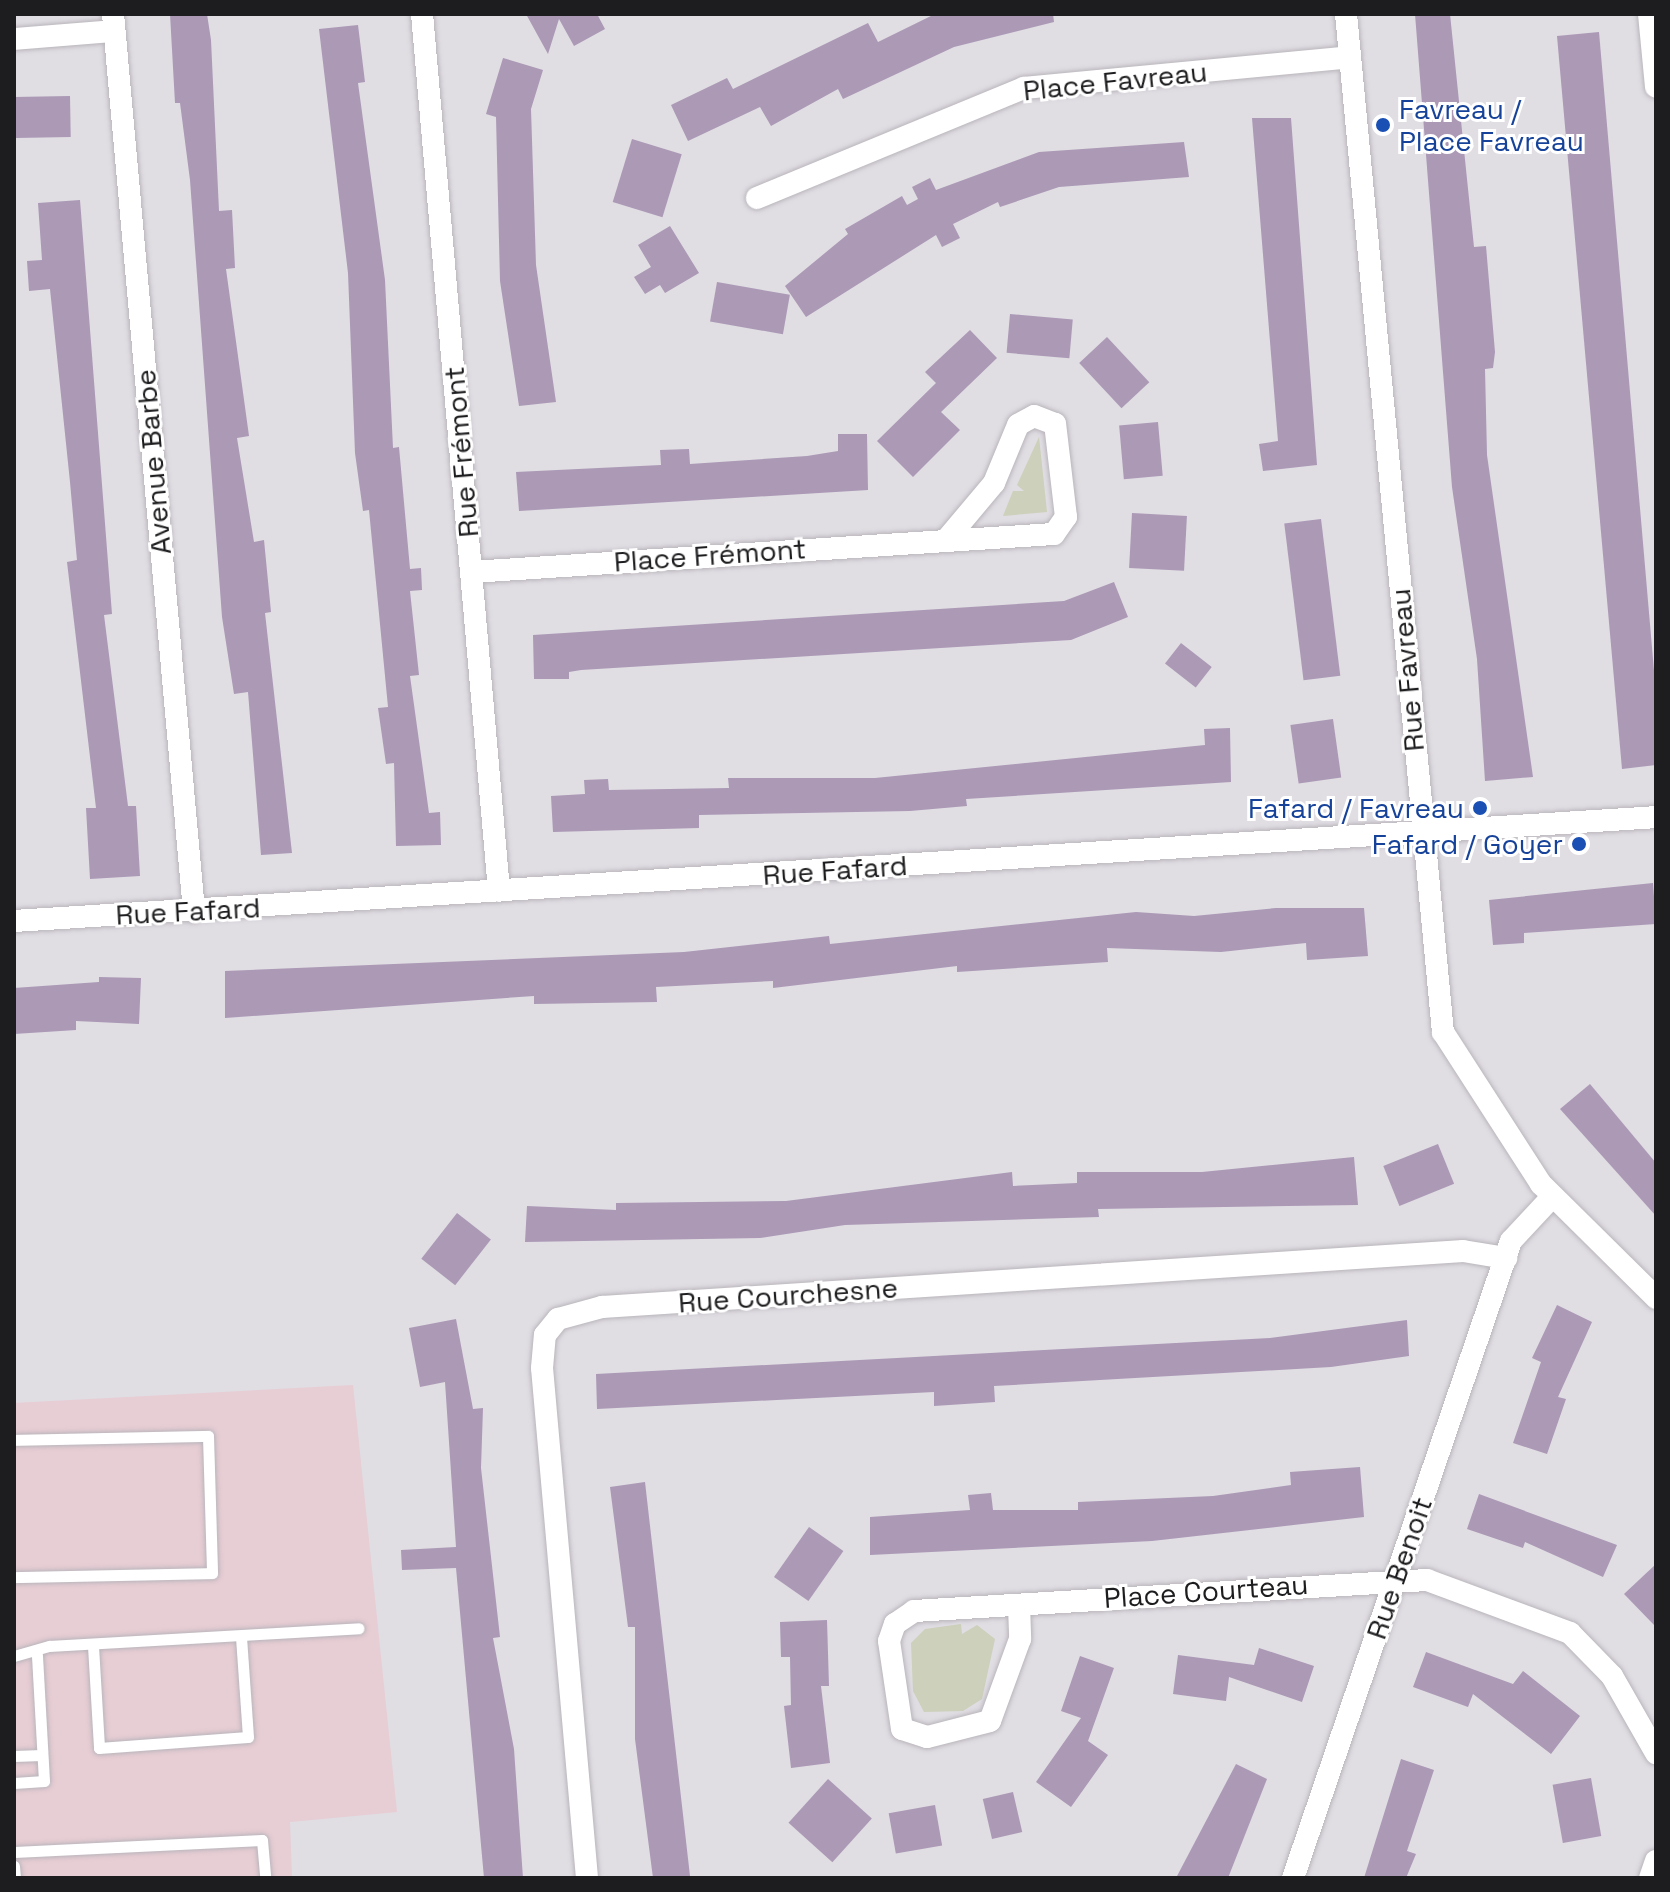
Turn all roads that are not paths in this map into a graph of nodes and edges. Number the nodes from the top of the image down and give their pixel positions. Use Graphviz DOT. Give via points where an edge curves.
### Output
graph roads {
  1 [pos="422,14"];
  2 [pos="1346,14"];
  3 [pos="1649,14"];
  4 [pos="113,23"];
  5 [pos="14,39"];
  6 [pos="1350,57"];
  7 [pos="1656,87"];
  8 [pos="757,198"];
  9 [pos="947,539"];
  10 [pos="472,572"];
  11 [pos="1656,817"];
  12 [pos="1423,834"];
  13 [pos="499,891"];
  14 [pos="194,911"];
  15 [pos="14,921"];
  16 [pos="1552,1197"];
  17 [pos="1506,1258"];
  18 [pos="1656,1298"];
  19 [pos="14,1440"];
  20 [pos="14,1577"];
  21 [pos="1393,1581"];
  22 [pos="1019,1605"];
  23 [pos="358,1628"];
  24 [pos="241,1636"];
  25 [pos="93,1646"];
  26 [pos="37,1655"];
  27 [pos="14,1656"];
  28 [pos="1656,1753"];
  29 [pos="42,1755"];
  30 [pos="14,1756"];
  31 [pos="14,1783"];
  32 [pos="14,1852"];
  33 [pos="1656,1861"];
  34 [pos="14,1866"];
  35 [pos="15,1878"];
  36 [pos="265,1878"];
  37 [pos="587,1878"];
  38 [pos="1293,1878"];
  39 [pos="1650,1878"];
  1 -- 10 [label="street, Rue Frémont"];
  2 -- 6 [label="street, Rue Favreau"];
  3 -- 7 [label="street"];
  4 -- 5 [label="street"];
  4 -- 14 [label="street, Avenue Barbe"];
  6 -- 8 [label="street, Place Favreau" via="1024,88"];
  6 -- 12 [label="street, Rue Favreau"];
  9 -- 9 [label="street, Place Frémont" via="1048,535 1063,528 1055,424 1034,416 1018,425 994,483"];
  9 -- 10 [label="street, Place Frémont"];
  10 -- 13 [label="street, Rue Frémont"];
  11 -- 12 [label="street, Rue Fafard"];
  12 -- 13 [label="street, Rue Fafard"];
  12 -- 16 [label="street, Rue Favreau" via="1443,1032"];
  13 -- 14 [label="street, Rue Fafard"];
  14 -- 15 [label="street, Rue Fafard"];
  16 -- 17 [label="street" via="1514,1235"];
  16 -- 18 [label="street, Rue Favreau"];
  17 -- 21 [label="street, Rue Benoit"];
  17 -- 37 [label="street, Rue Courchesne" via="1463,1251 602,1307 558,1319 545,1335 542,1368"];
  19 -- 20 [label="lane" via="208,1436 212,1573"];
  21 -- 22 [label="street, Place Courteau"];
  21 -- 28 [label="street, Place Courteau" via="1427,1580 1570,1633 1612,1676"];
  21 -- 38 [label="street, Rue Benoit"];
  22 -- 22 [label="street, Place Courteau" via="924,1610 900,1618 889,1641 902,1729 927,1737 990,1721 1020,1639"];
  23 -- 24 [label="lane"];
  24 -- 25 [label="lane"];
  24 -- 25 [label="lane" via="248,1737 99,1748"];
  25 -- 26 [label="lane" via="50,1646"];
  26 -- 27 [label="lane"];
  26 -- 29 [label="lane"];
  29 -- 30 [label="lane"];
  29 -- 31 [label="lane" via="44,1781"];
  32 -- 36 [label="lane" via="262,1840"];
  33 -- 39 [label="street"];
  34 -- 35 [label="lane"];
}
